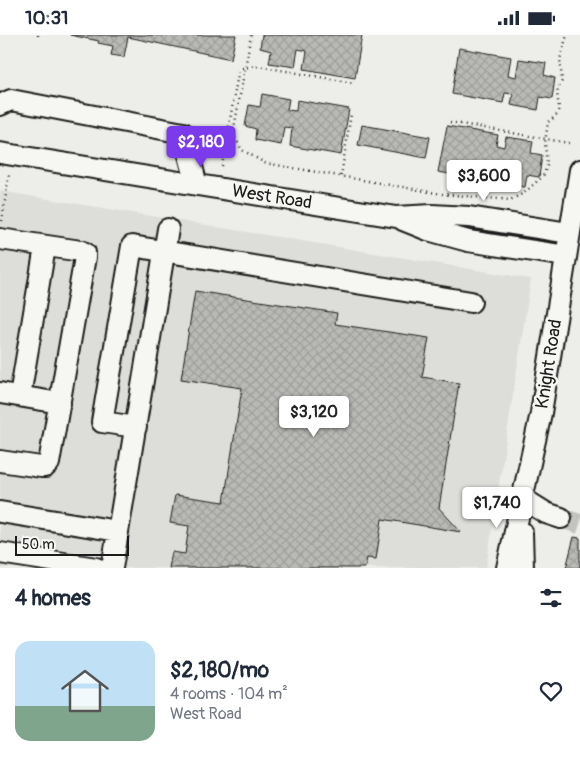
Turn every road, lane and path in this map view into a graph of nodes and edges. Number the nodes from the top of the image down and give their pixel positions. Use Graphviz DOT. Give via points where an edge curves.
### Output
graph roads {
  1 [pos="251,35"];
  2 [pos="567,35"];
  3 [pos="242,68"];
  4 [pos="353,83"];
  5 [pos="0,105"];
  6 [pos="351,114"];
  7 [pos="450,122"];
  8 [pos="546,139"];
  9 [pos="569,143"];
  10 [pos="0,153"];
  11 [pos="222,166"];
  12 [pos="580,170"];
  13 [pos="9,174"];
  14 [pos="341,176"];
  15 [pos="197,185"];
  16 [pos="2,217"];
  17 [pos="396,217"];
  18 [pos="168,229"];
  19 [pos="569,233"];
  20 [pos="1,243"];
  21 [pos="45,247"];
  22 [pos="165,251"];
  23 [pos="566,256"];
  24 [pos="471,302"];
  25 [pos="0,393"];
  26 [pos="20,396"];
  27 [pos="60,403"];
  28 [pos="136,427"];
  29 [pos="0,461"];
  30 [pos="522,497"];
  31 [pos="0,512"];
  32 [pos="562,518"];
  33 [pos="118,531"];
  34 [pos="0,553"];
  35 [pos="33,563"];
  36 [pos="83,567"];
  37 [pos="112,568"];
  38 [pos="507,568"];
  39 [pos="523,568"];
  1 -- 3 [label="path"];
  2 -- 8 [label="path" via="560,59 559,109 548,122"];
  3 -- 4 [label="path" via="258,66"];
  3 -- 11 [label="path"];
  3 -- 14 [label="path" via="233,134 242,150 265,163"];
  5 -- 15 [label="street" via="11,100 182,133"];
  6 -- 14 [label="path"];
  7 -- 8 [label="path"];
  8 -- 9 [label="path"];
  8 -- 14 [label="path" via="547,166 543,176 524,193 510,200 442,194"];
  10 -- 15 [label="street, West Road"];
  12 -- 19 [label="street, Knight Road"];
  13 -- 16 [label="path"];
  15 -- 17 [label="street, West Road"];
  17 -- 19 [label="street, West Road" via="468,217"];
  17 -- 23 [label="street, West Road" via="455,238"];
  18 -- 22 [label="street"];
  19 -- 23 [label="street, Knight Road"];
  20 -- 21 [label="street"];
  21 -- 26 [label="street"];
  21 -- 27 [label="street" via="85,253"];
  22 -- 24 [label="street"];
  22 -- 28 [label="street"];
  22 -- 28 [label="street" via="132,246 102,422"];
  23 -- 30 [label="street, Knight Road" via="541,413"];
  25 -- 26 [label="street"];
  26 -- 27 [label="street"];
  27 -- 29 [label="street" via="49,463 45,467"];
  28 -- 33 [label="street"];
  30 -- 32 [label="street" via="546,513"];
  30 -- 38 [label="street, Knight Road"];
  30 -- 39 [label="street, Knight Road"];
  31 -- 33 [label="street"];
  33 -- 37 [label="street"];
  34 -- 35 [label="street"];
  35 -- 36 [label="street"];
}
